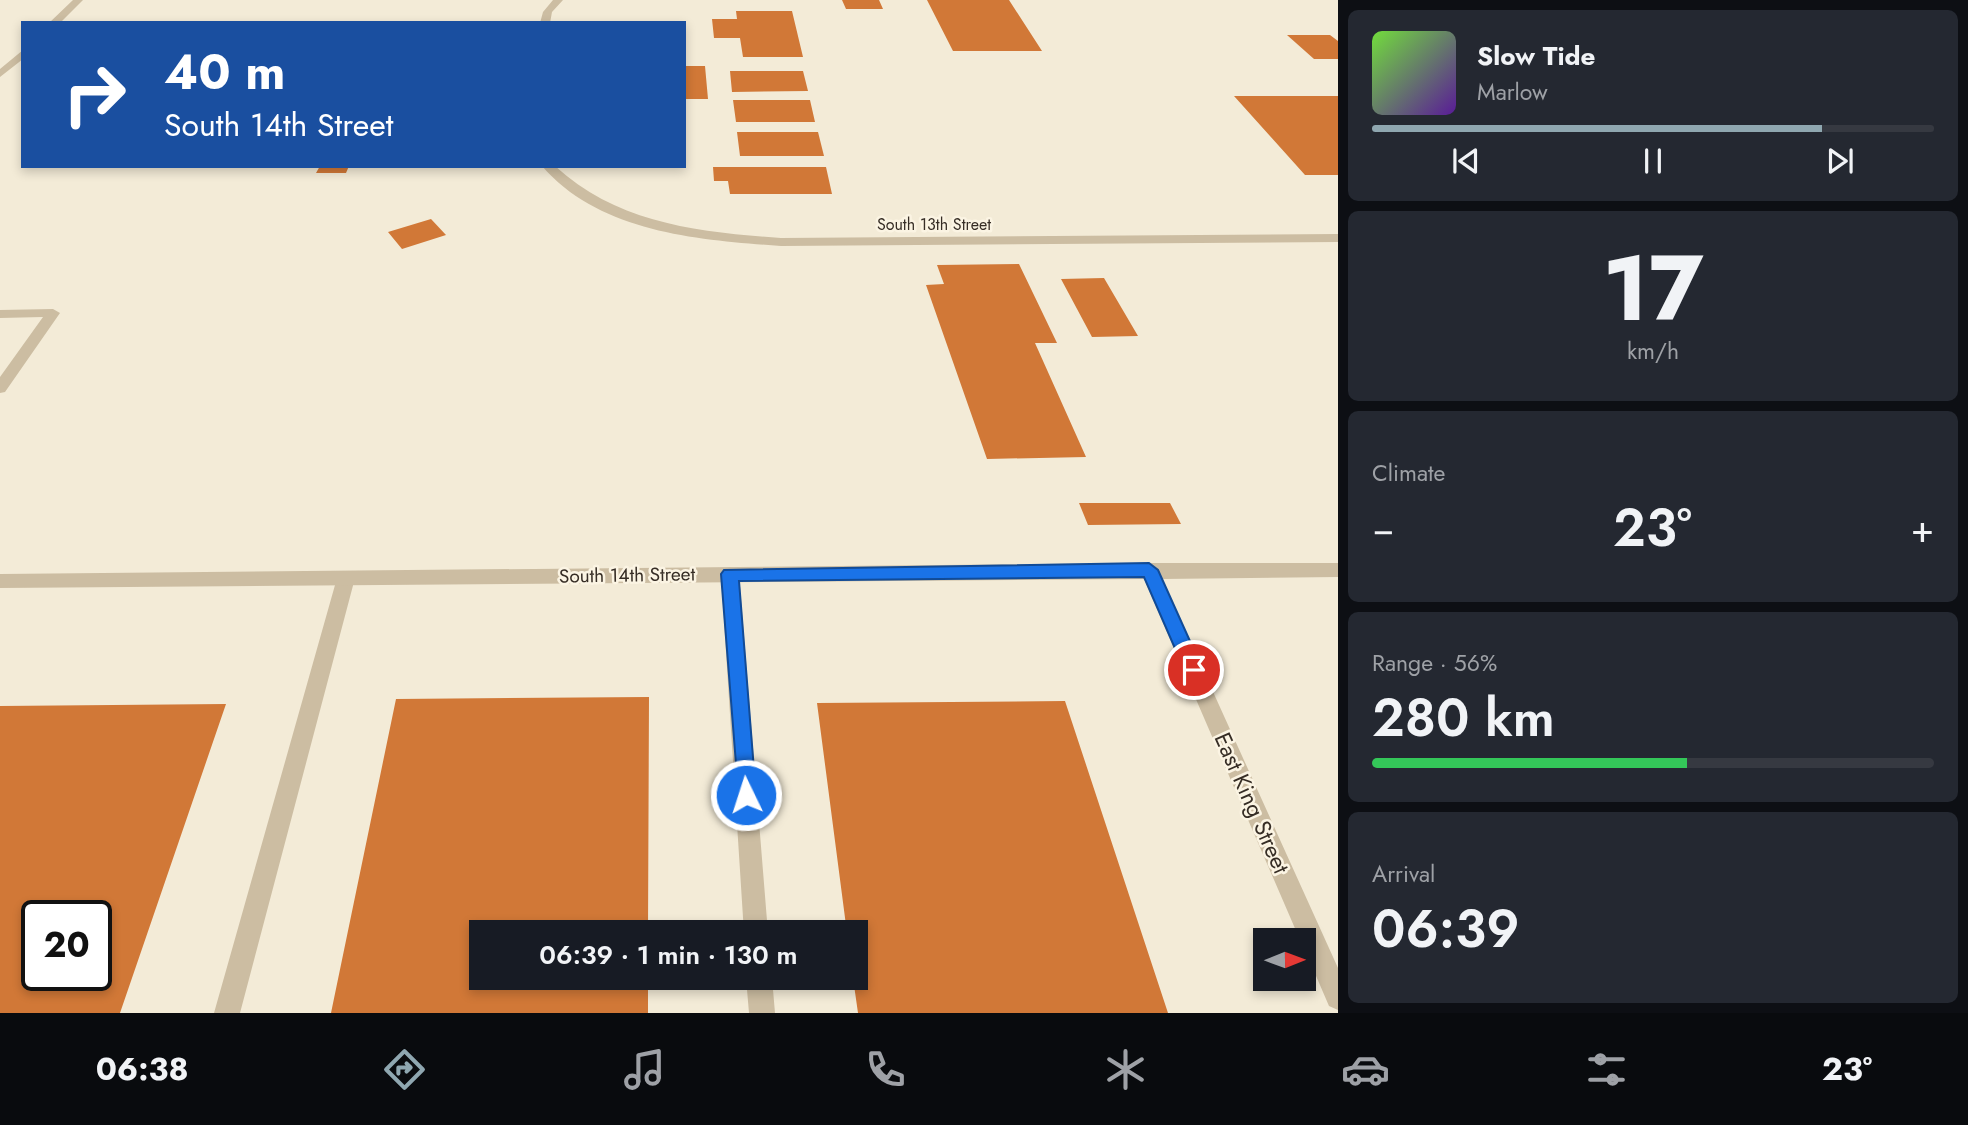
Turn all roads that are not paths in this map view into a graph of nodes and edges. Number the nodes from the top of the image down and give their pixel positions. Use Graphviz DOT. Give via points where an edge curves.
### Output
graph roads {
  1 [pos="78,0"];
  2 [pos="558,0"];
  3 [pos="56,21"];
  4 [pos="546,21"];
  5 [pos="21,55"];
  6 [pos="0,74"];
  7 [pos="550,168"];
  8 [pos="1338,238"];
  9 [pos="0,314"];
  10 [pos="0,388"];
  11 [pos="1149,570"];
  12 [pos="1338,570"];
  13 [pos="730,574"];
  14 [pos="346,578"];
  15 [pos="0,581"];
  16 [pos="755,920"];
  17 [pos="760,990"];
  18 [pos="1338,997"];
  19 [pos="228,1013"];
  20 [pos="762,1013"];
  1 -- 3 [label="street"];
  2 -- 4 [label="street"];
  5 -- 6 [label="street"];
  7 -- 8 [label="street, South 13th Street" via="564,184 629,216 672,231 717,238 781,242"];
  9 -- 10 [label="street" via="52,313"];
  11 -- 12 [label="street, South 14th Street"];
  11 -- 13 [label="street, South 14th Street"];
  11 -- 18 [label="street, East King Street"];
  13 -- 14 [label="street, South 14th Street"];
  13 -- 16 [label="street"];
  14 -- 15 [label="street, South 14th Street"];
  14 -- 19 [label="street"];
  17 -- 20 [label="street"];
}
